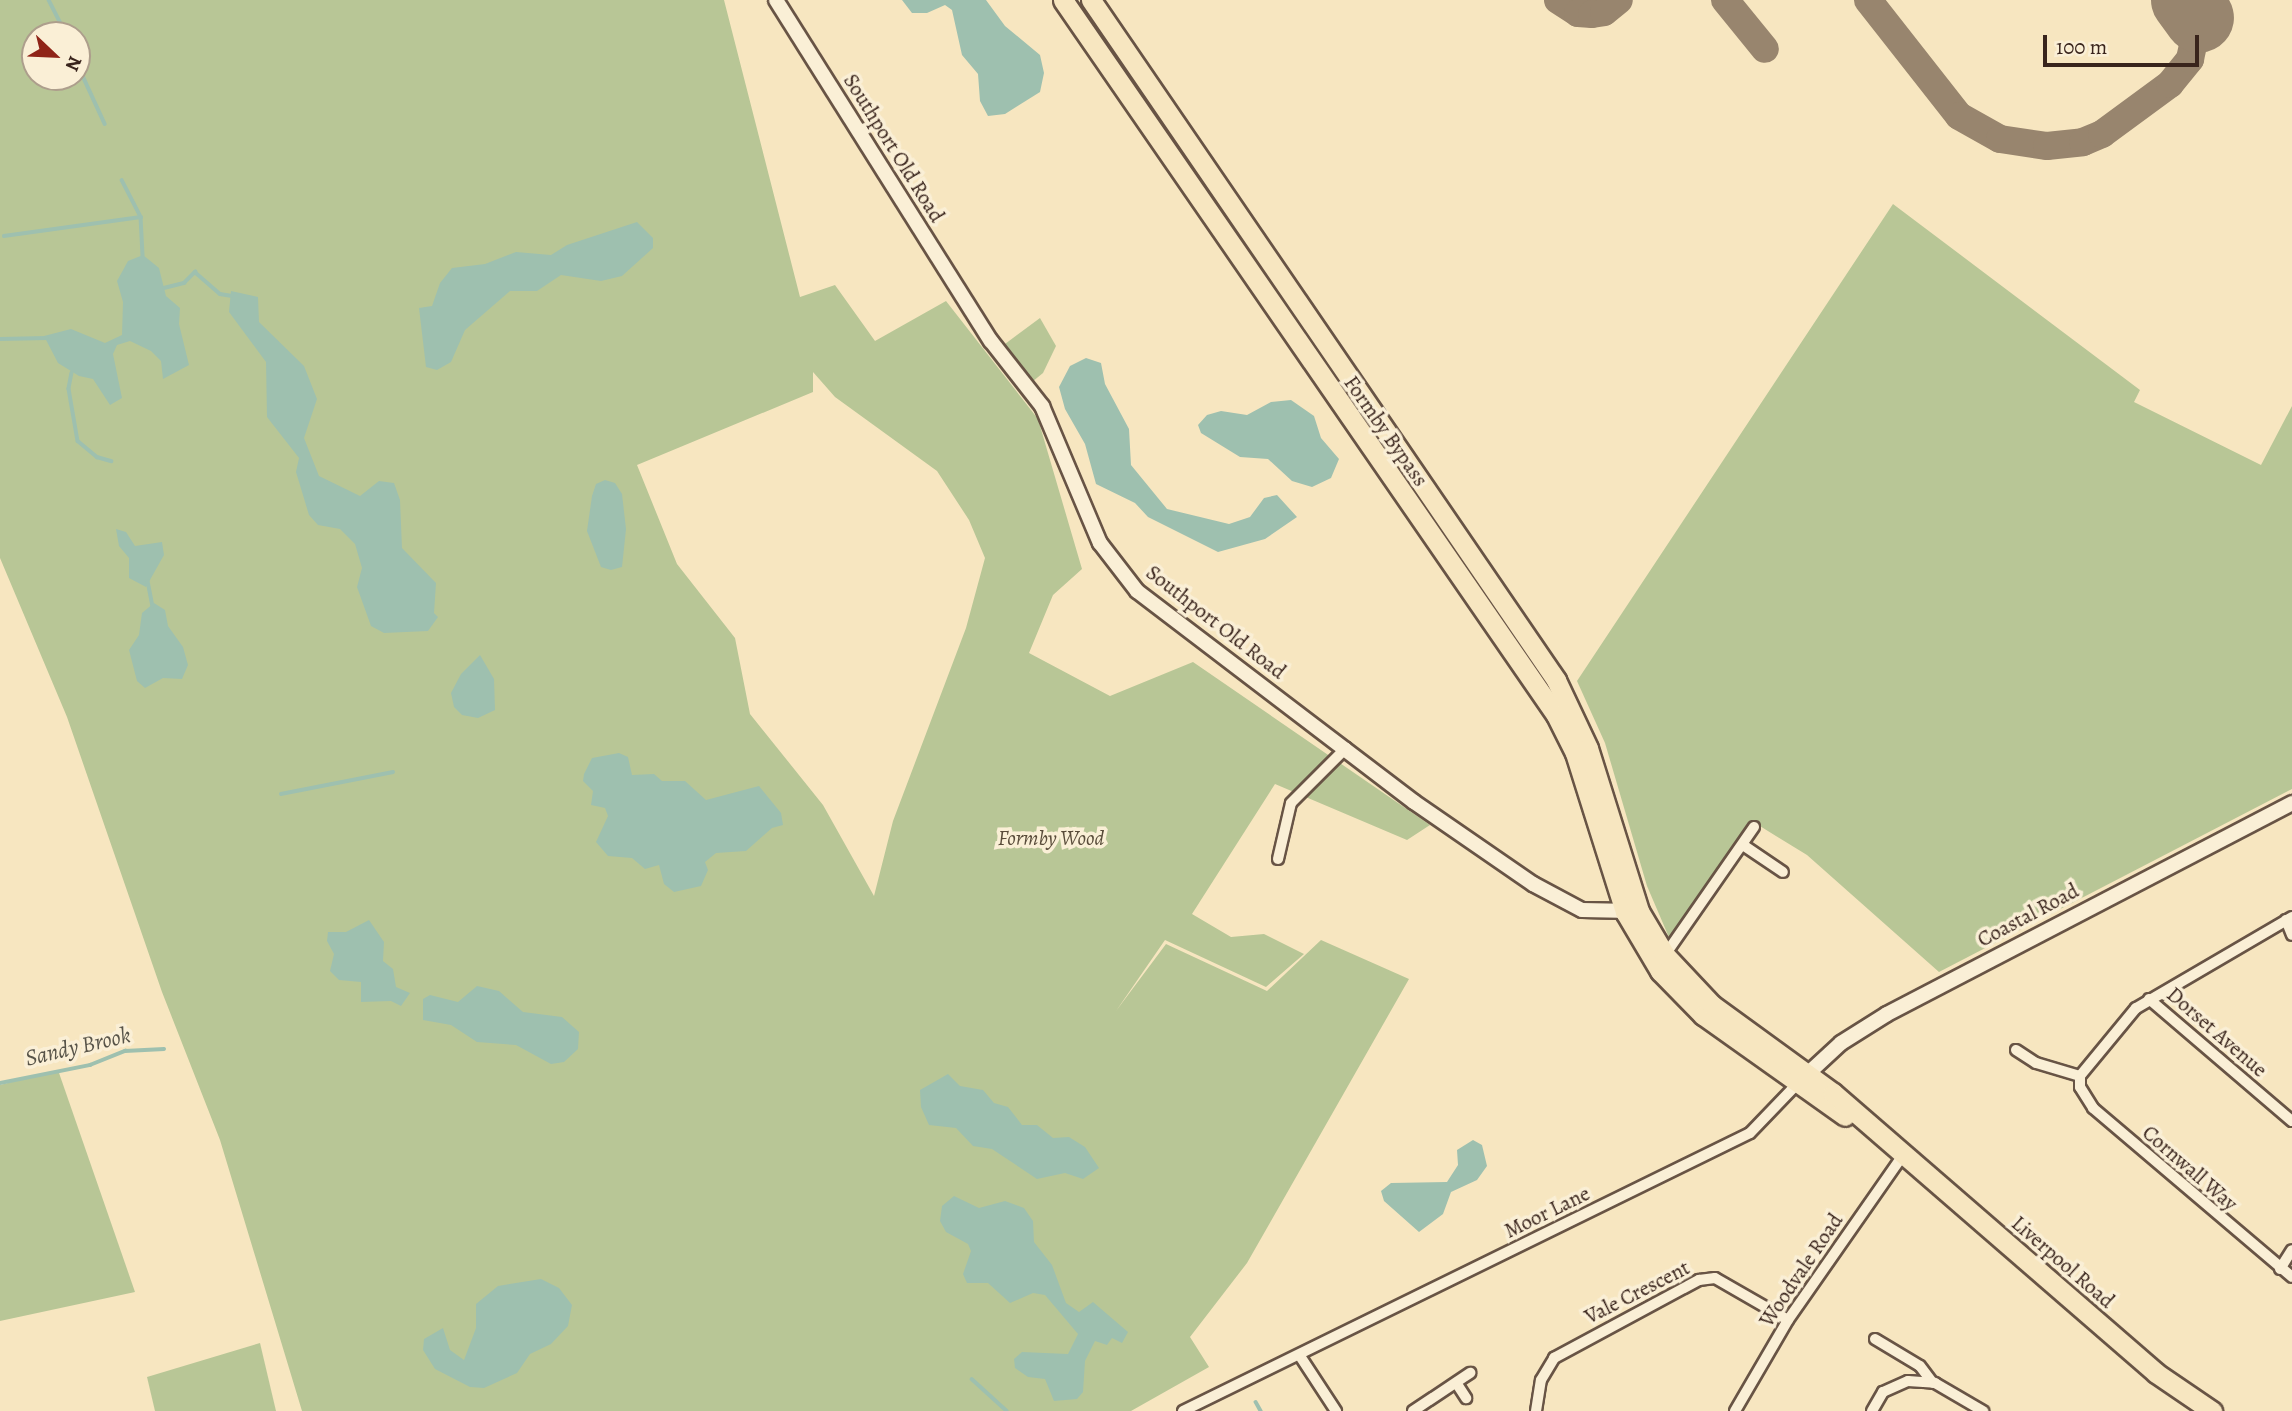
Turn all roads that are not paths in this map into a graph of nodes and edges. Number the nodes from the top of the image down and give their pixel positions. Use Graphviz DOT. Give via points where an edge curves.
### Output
graph roads {
  1 [pos="776,0"];
  2 [pos="1063,0"];
  3 [pos="1091,0"];
  4 [pos="1280,278"];
  5 [pos="1324,382"];
  6 [pos="1346,748"];
  7 [pos="2292,803"];
  8 [pos="1754,827"];
  9 [pos="1743,845"];
  10 [pos="1278,859"];
  11 [pos="1783,872"];
  12 [pos="1632,911"];
  13 [pos="2289,919"];
  14 [pos="2292,935"];
  15 [pos="1665,955"];
  16 [pos="2149,999"];
  17 [pos="2016,1050"];
  18 [pos="2080,1076"];
  19 [pos="1802,1079"];
  20 [pos="2292,1121"];
  21 [pos="1904,1154"];
  22 [pos="2292,1250"];
  23 [pos="2280,1269"];
  24 [pos="2292,1277"];
  25 [pos="1788,1320"];
  26 [pos="1875,1339"];
  27 [pos="1300,1356"];
  28 [pos="1470,1373"];
  29 [pos="1933,1383"];
  30 [pos="1457,1384"];
  31 [pos="1466,1398"];
  32 [pos="1183,1411"];
  33 [pos="1336,1411"];
  34 [pos="1413,1411"];
  35 [pos="1536,1411"];
  36 [pos="1735,1411"];
  37 [pos="1872,1411"];
  38 [pos="1983,1411"];
  39 [pos="2212,1411"];
  1 -- 6 [label="street, Southport Old Road" via="991,341 1042,407 1100,543 1137,591"];
  2 -- 5 [label="highway, Formby Bypass"];
  3 -- 4 [label="highway, Formby Bypass"];
  4 -- 5 [label="highway" via="1274,290 1307,342"];
  4 -- 12 [label="highway, Formby Bypass" via="1556,680 1588,748"];
  5 -- 12 [label="highway, Formby Bypass" via="1556,715 1576,753"];
  6 -- 10 [label="street" via="1291,803"];
  6 -- 12 [label="street, Southport Old Road" via="1533,884 1582,910"];
  7 -- 19 [label="street, Coastal Road" via="1887,1014 1841,1043"];
  8 -- 9 [label="street"];
  9 -- 11 [label="street"];
  9 -- 15 [label="street"];
  12 -- 15 [label="highway, Liverpool Road"];
  12 -- 19 [label="highway, Liverpool Road" via="1660,971 1694,1006"];
  13 -- 14 [label="street"];
  13 -- 16 [label="street"];
  15 -- 19 [label="highway, Liverpool Road" via="1712,1005"];
  16 -- 18 [label="street"];
  16 -- 20 [label="street, Dorset Avenue"];
  17 -- 18 [label="street" via="2036,1063"];
  18 -- 23 [label="street, Cornwall Way" via="2080,1087 2093,1108"];
  19 -- 21 [label="highway, Liverpool Road"];
  19 -- 27 [label="street, Moor Lane" via="1749,1132"];
  21 -- 25 [label="street, Woodvale Road"];
  21 -- 39 [label="highway, Liverpool Road" via="2156,1373"];
  22 -- 23 [label="street"];
  23 -- 24 [label="street, Cornwall Way"];
  25 -- 35 [label="street, Vale Crescent" via="1715,1278 1699,1280 1554,1358 1541,1380"];
  25 -- 36 [label="street, Woodvale Road"];
  26 -- 29 [label="street" via="1920,1366"];
  27 -- 32 [label="street, Moor Lane"];
  27 -- 33 [label="street"];
  28 -- 30 [label="street"];
  29 -- 37 [label="street" via="1908,1381 1883,1392"];
  29 -- 38 [label="street"];
  30 -- 31 [label="street"];
  30 -- 34 [label="street"];
}
